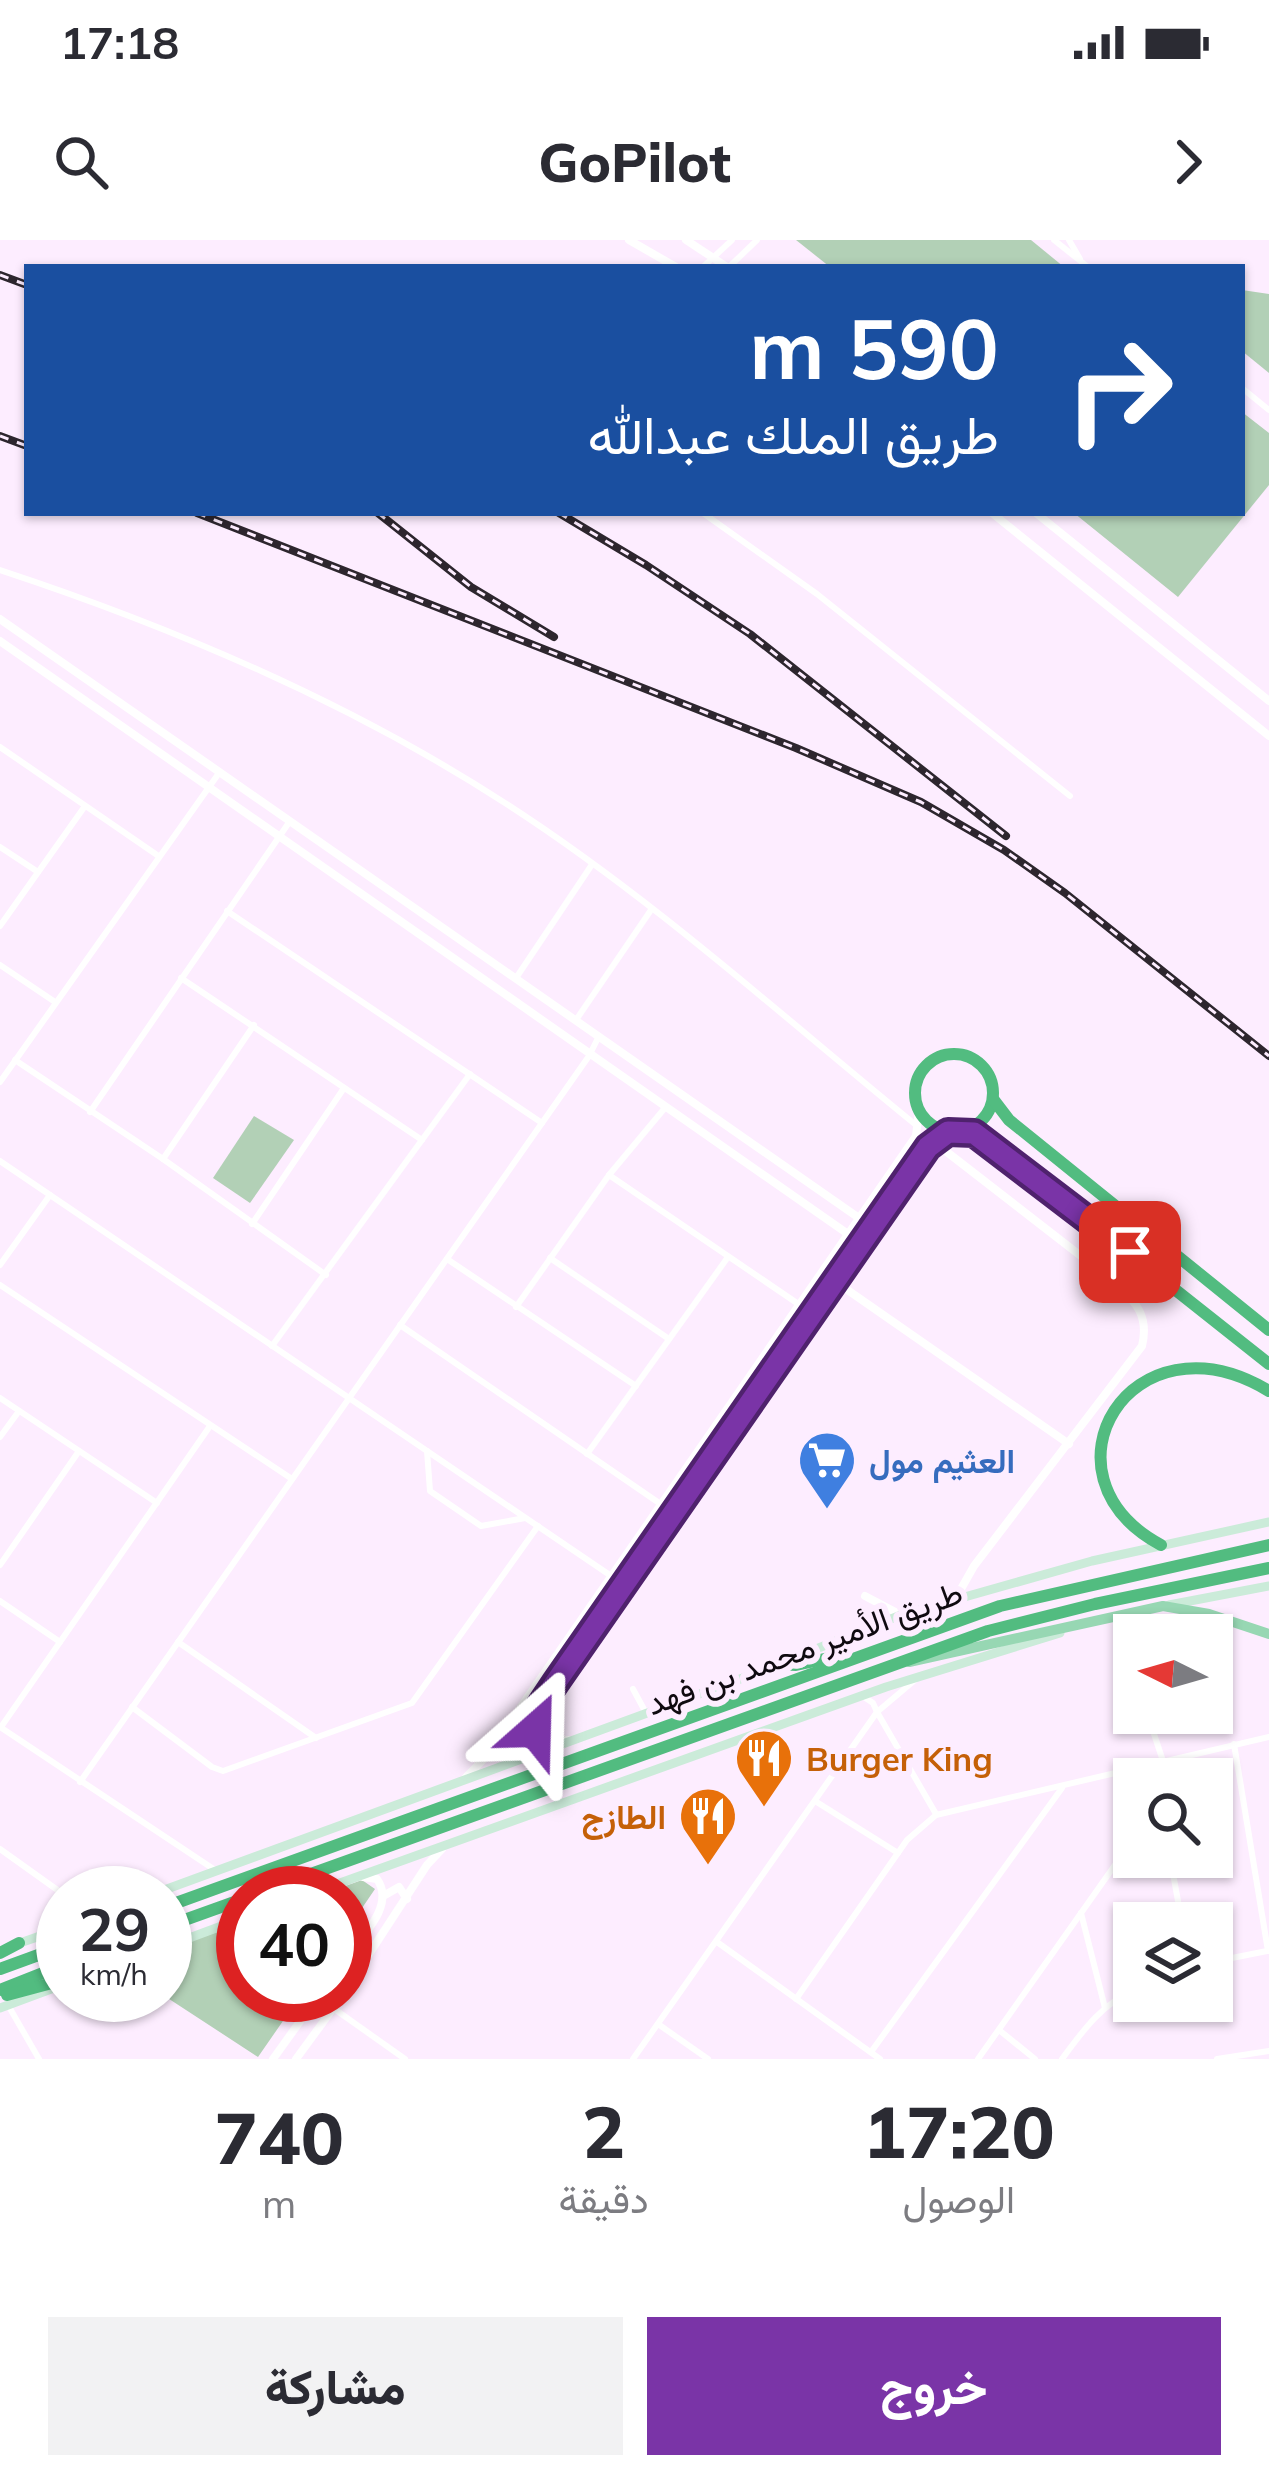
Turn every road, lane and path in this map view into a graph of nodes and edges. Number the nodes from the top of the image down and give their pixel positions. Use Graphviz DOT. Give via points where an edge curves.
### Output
graph roads {
  1 [pos="629,240"];
  2 [pos="686,240"];
  3 [pos="732,240"];
  4 [pos="757,240"];
  5 [pos="1054,240"];
  6 [pos="713,257"];
  7 [pos="671,264"];
  8 [pos="706,264"];
  9 [pos="724,264"];
  10 [pos="732,264"];
  11 [pos="1084,264"];
  12 [pos="1245,390"];
  13 [pos="1269,410"];
  14 [pos="708,516"];
  15 [pos="996,516"];
  16 [pos="1040,516"];
  17 [pos="0,570"];
  18 [pos="0,619"];
  19 [pos="0,641"];
  20 [pos="1269,700"];
  21 [pos="1269,736"];
  22 [pos="0,747"];
  23 [pos="219,772"];
  24 [pos="209,786"];
  25 [pos="1070,796"];
  26 [pos="86,806"];
  27 [pos="290,821"];
  28 [pos="279,836"];
  29 [pos="0,847"];
  30 [pos="157,855"];
  31 [pos="591,865"];
  32 [pos="38,872"];
  33 [pos="651,910"];
  34 [pos="227,911"];
  35 [pos="0,926"];
  36 [pos="0,965"];
  37 [pos="181,978"];
  38 [pos="516,978"];
  39 [pos="56,1002"];
  40 [pos="576,1020"];
  41 [pos="254,1025"];
  42 [pos="599,1036"];
  43 [pos="590,1056"];
  44 [pos="15,1060"];
  45 [pos="470,1075"];
  46 [pos="0,1082"];
  47 [pos="344,1088"];
  48 [pos="993,1099"];
  49 [pos="664,1109"];
  50 [pos="919,1110"];
  51 [pos="90,1112"];
  52 [pos="542,1123"];
  53 [pos="919,1127"];
  54 [pos="948,1132"];
  55 [pos="964,1132"];
  56 [pos="422,1140"];
  57 [pos="934,1142"];
  58 [pos="164,1159"];
  59 [pos="0,1161"];
  60 [pos="609,1175"];
  61 [pos="50,1195"];
  62 [pos="859,1218"];
  63 [pos="252,1224"];
  64 [pos="848,1234"];
  65 [pos="728,1257"];
  66 [pos="550,1258"];
  67 [pos="447,1259"];
  68 [pos="0,1265"];
  69 [pos="326,1275"];
  70 [pos="836,1282"];
  71 [pos="0,1285"];
  72 [pos="802,1306"];
  73 [pos="516,1307"];
  74 [pos="813,1314"];
  75 [pos="400,1325"];
  76 [pos="1269,1330"];
  77 [pos="669,1339"];
  78 [pos="272,1346"];
  79 [pos="1269,1364"];
  80 [pos="635,1386"];
  81 [pos="1269,1391"];
  82 [pos="0,1398"];
  83 [pos="349,1399"];
  84 [pos="19,1411"];
  85 [pos="210,1426"];
  86 [pos="0,1437"];
  87 [pos="1069,1444"];
  88 [pos="79,1451"];
  89 [pos="427,1451"];
  90 [pos="587,1454"];
  91 [pos="292,1479"];
  92 [pos="157,1503"];
  93 [pos="662,1505"];
  94 [pos="526,1518"];
  95 [pos="1269,1522"];
  96 [pos="538,1526"];
  97 [pos="1161,1545"];
  98 [pos="1269,1545"];
  99 [pos="0,1565"];
  100 [pos="1269,1568"];
  101 [pos="613,1576"];
  102 [pos="623,1584"];
  103 [pos="1269,1586"];
  104 [pos="866,1596"];
  105 [pos="958,1596"];
  106 [pos="0,1601"];
  107 [pos="1163,1606"];
  108 [pos="1127,1614"];
  109 [pos="901,1615"];
  110 [pos="1113,1617"];
  111 [pos="1113,1617"];
  112 [pos="1269,1634"];
  113 [pos="60,1642"];
  114 [pos="178,1642"];
  115 [pos="856,1654"];
  116 [pos="894,1662"];
  117 [pos="777,1664"];
  118 [pos="919,1676"];
  119 [pos="633,1690"];
  120 [pos="861,1695"];
  121 [pos="132,1707"];
  122 [pos="646,1712"];
  123 [pos="877,1712"];
  124 [pos="0,1727"];
  125 [pos="1269,1737"];
  126 [pos="316,1738"];
  127 [pos="569,1740"];
  128 [pos="1234,1744"];
  129 [pos="1176,1758"];
  130 [pos="1113,1773"];
  131 [pos="466,1777"];
  132 [pos="80,1782"];
  133 [pos="1064,1785"];
  134 [pos="814,1801"];
  135 [pos="936,1815"];
  136 [pos="452,1841"];
  137 [pos="0,1850"];
  138 [pos="898,1853"];
  139 [pos="332,1866"];
  140 [pos="1113,1868"];
  141 [pos="214,1870"];
  142 [pos="372,1870"];
  143 [pos="36,1875"];
  144 [pos="192,1879"];
  145 [pos="372,1879"];
  146 [pos="384,1896"];
  147 [pos="192,1897"];
  148 [pos="407,1900"];
  149 [pos="1081,1913"];
  150 [pos="372,1922"];
  151 [pos="36,1937"];
  152 [pos="717,1942"];
  153 [pos="19,1943"];
  154 [pos="1268,1951"];
  155 [pos="0,1952"];
  156 [pos="372,1952"];
  157 [pos="36,1956"];
  158 [pos="1233,1958"];
  159 [pos="0,1970"];
  160 [pos="36,1980"];
  161 [pos="36,1991"];
  162 [pos="796,1999"];
  163 [pos="2,2000"];
  164 [pos="1113,2003"];
  165 [pos="1105,2008"];
  166 [pos="300,2022"];
  167 [pos="324,2022"];
  168 [pos="353,2022"];
  169 [pos="658,2024"];
  170 [pos="999,2030"];
  171 [pos="1269,2051"];
  172 [pos="871,2052"];
  173 [pos="39,2059"];
  174 [pos="273,2059"];
  175 [pos="296,2059"];
  176 [pos="405,2059"];
  177 [pos="632,2059"];
  178 [pos="708,2059"];
  179 [pos="880,2059"];
  180 [pos="978,2059"];
  181 [pos="1035,2059"];
  182 [pos="1062,2059"];
  183 [pos="1217,2059"];
  1 -- 7 [label="street"];
  2 -- 6 [label="street"];
  3 -- 6 [label="street"];
  4 -- 10 [label="street"];
  5 -- 11 [label="street"];
  6 -- 8 [label="street"];
  6 -- 9 [label="street"];
  12 -- 13 [label="street"];
  14 -- 25 [label="street"];
  15 -- 21 [label="street"];
  16 -- 20 [label="street"];
  17 -- 31 [label="street" via="298,688 505,803"];
  18 -- 23 [label="street"];
  19 -- 24 [label="street"];
  22 -- 26 [label="street"];
  23 -- 24 [label="street"];
  23 -- 27 [label="street"];
  24 -- 28 [label="street"];
  24 -- 30 [label="street"];
  26 -- 30 [label="street"];
  26 -- 32 [label="street"];
  27 -- 28 [label="street"];
  27 -- 38 [label="street"];
  28 -- 34 [label="street"];
  28 -- 43 [label="street"];
  29 -- 32 [label="street"];
  30 -- 39 [label="street"];
  31 -- 33 [label="street"];
  31 -- 38 [label="street"];
  32 -- 35 [label="street"];
  33 -- 40 [label="street"];
  33 -- 53 [label="street"];
  34 -- 37 [label="street"];
  34 -- 45 [label="street"];
  36 -- 39 [label="street"];
  37 -- 41 [label="street"];
  37 -- 51 [label="street"];
  38 -- 40 [label="street"];
  39 -- 44 [label="street"];
  40 -- 42 [label="street"];
  41 -- 47 [label="street"];
  41 -- 58 [label="street"];
  42 -- 43 [label="street"];
  42 -- 62 [label="street"];
  43 -- 49 [label="street"];
  43 -- 52 [label="street"];
  44 -- 46 [label="street"];
  44 -- 51 [label="street"];
  45 -- 52 [label="street"];
  45 -- 56 [label="street"];
  47 -- 56 [label="street"];
  47 -- 63 [label="street"];
  48 -- 50 [label="highway" via="980,1064 952,1054 920,1073"];
  48 -- 55 [label="highway" via="983,1120"];
  48 -- 76 [label="highway"];
  49 -- 60 [label="street"];
  49 -- 64 [label="street"];
  50 -- 53 [label="street"];
  50 -- 54 [label="highway"];
  51 -- 58 [label="street"];
  52 -- 67 [label="street"];
  53 -- 62 [label="street"];
  54 -- 55 [label="highway"];
  54 -- 57 [label="street"];
  55 -- 79 [label="highway" via="986,1139"];
  56 -- 69 [label="street"];
  57 -- 70 [label="street"];
  57 -- 87 [label="street" via="1137,1304 1142,1346"];
  58 -- 63 [label="street"];
  59 -- 61 [label="street"];
  60 -- 65 [label="street"];
  60 -- 66 [label="street"];
  61 -- 68 [label="street"];
  61 -- 78 [label="street"];
  62 -- 64 [label="street"];
  63 -- 69 [label="street"];
  64 -- 72 [label="street"];
  65 -- 72 [label="street"];
  65 -- 77 [label="street"];
  66 -- 73 [label="street"];
  66 -- 77 [label="street"];
  67 -- 73 [label="street"];
  67 -- 75 [label="street"];
  69 -- 78 [label="street"];
  70 -- 74 [label="street"];
  70 -- 87 [label="street"];
  71 -- 85 [label="street"];
  72 -- 74 [label="street"];
  72 -- 93 [label="street"];
  73 -- 80 [label="street"];
  74 -- 102 [label="street"];
  75 -- 83 [label="street"];
  75 -- 90 [label="street"];
  77 -- 80 [label="street"];
  78 -- 83 [label="street"];
  80 -- 90 [label="street"];
  81 -- 97 [label="highway" via="1215,1368 1182,1367 1136,1385 1118,1403 1101,1451 1104,1481 1132,1527"];
  82 -- 84 [label="street"];
  83 -- 89 [label="street"];
  83 -- 91 [label="street"];
  84 -- 86 [label="street"];
  84 -- 88 [label="street"];
  85 -- 91 [label="street"];
  85 -- 92 [label="street"];
  87 -- 105 [label="street"];
  88 -- 92 [label="street"];
  88 -- 99 [label="street"];
  89 -- 94 [label="street"];
  89 -- 94 [label="street" via="430,1491 481,1526"];
  90 -- 93 [label="street"];
  91 -- 114 [label="street"];
  92 -- 113 [label="street"];
  93 -- 101 [label="street"];
  94 -- 96 [label="street"];
  95 -- 97 [label="main road"];
  96 -- 101 [label="street"];
  96 -- 126 [label="street" via="412,1703"];
  97 -- 105 [label="main road"];
  98 -- 115 [label="highway, طريق الأمير محمد بن فهد" via="1000,1606"];
  100 -- 116 [label="highway, طريق الأمير محمد بن فهد" via="988,1631"];
  101 -- 102 [label="street"];
  101 -- 131 [label="street"];
  102 -- 127 [label="street" via="534,1715 543,1739"];
  103 -- 107 [label="main road"];
  104 -- 109 [label="street"];
  105 -- 109 [label="main road"];
  106 -- 113 [label="street"];
  107 -- 108 [label="main road"];
  107 -- 112 [label="main road"];
  109 -- 117 [label="main road"];
  110 -- 116 [label="main road"];
  111 -- 118 [label="main road"];
  113 -- 124 [label="street"];
  114 -- 121 [label="street"];
  114 -- 126 [label="street"];
  115 -- 117 [label="highway"];
  115 -- 147 [label="highway, طريق الأمير محمد بن فهد"];
  116 -- 139 [label="highway, طريق الأمير محمد بن فهد"];
  117 -- 122 [label="main road"];
  118 -- 120 [label="main road"];
  118 -- 123 [label="street"];
  119 -- 122 [label="street"];
  120 -- 123 [label="street"];
  120 -- 136 [label="main road"];
  121 -- 126 [label="street" via="224,1771"];
  121 -- 132 [label="street"];
  122 -- 127 [label="main road"];
  123 -- 134 [label="street"];
  123 -- 135 [label="street"];
  124 -- 132 [label="street"];
  125 -- 128 [label="street"];
  127 -- 131 [label="main road"];
  128 -- 129 [label="street"];
  128 -- 154 [label="street"];
  130 -- 133 [label="street"];
  131 -- 141 [label="main road"];
  132 -- 141 [label="street"];
  133 -- 135 [label="street"];
  133 -- 172 [label="street"];
  134 -- 138 [label="street"];
  134 -- 152 [label="street"];
  135 -- 138 [label="street"];
  136 -- 142 [label="main road"];
  136 -- 148 [label="street"];
  137 -- 143 [label="street"];
  138 -- 162 [label="street"];
  140 -- 149 [label="street"];
  141 -- 144 [label="main road"];
  145 -- 146 [label="street"];
  146 -- 148 [label="street" via="399,1887"];
  146 -- 150 [label="street"];
  148 -- 156 [label="street"];
  149 -- 165 [label="street"];
  149 -- 170 [label="street"];
  151 -- 153 [label="main road"];
  152 -- 162 [label="street"];
  152 -- 169 [label="street"];
  153 -- 155 [label="highway"];
  154 -- 158 [label="street"];
  157 -- 159 [label="highway"];
  160 -- 163 [label="highway"];
  161 -- 163 [label="highway"];
  162 -- 172 [label="street"];
  163 -- 173 [label="street"];
  164 -- 165 [label="street"];
  165 -- 182 [label="street"];
  166 -- 174 [label="street"];
  167 -- 175 [label="street"];
  168 -- 176 [label="street"];
  169 -- 177 [label="street"];
  169 -- 178 [label="street"];
  170 -- 180 [label="street"];
  170 -- 181 [label="street"];
  171 -- 183 [label="street"];
  172 -- 179 [label="street"];
}
